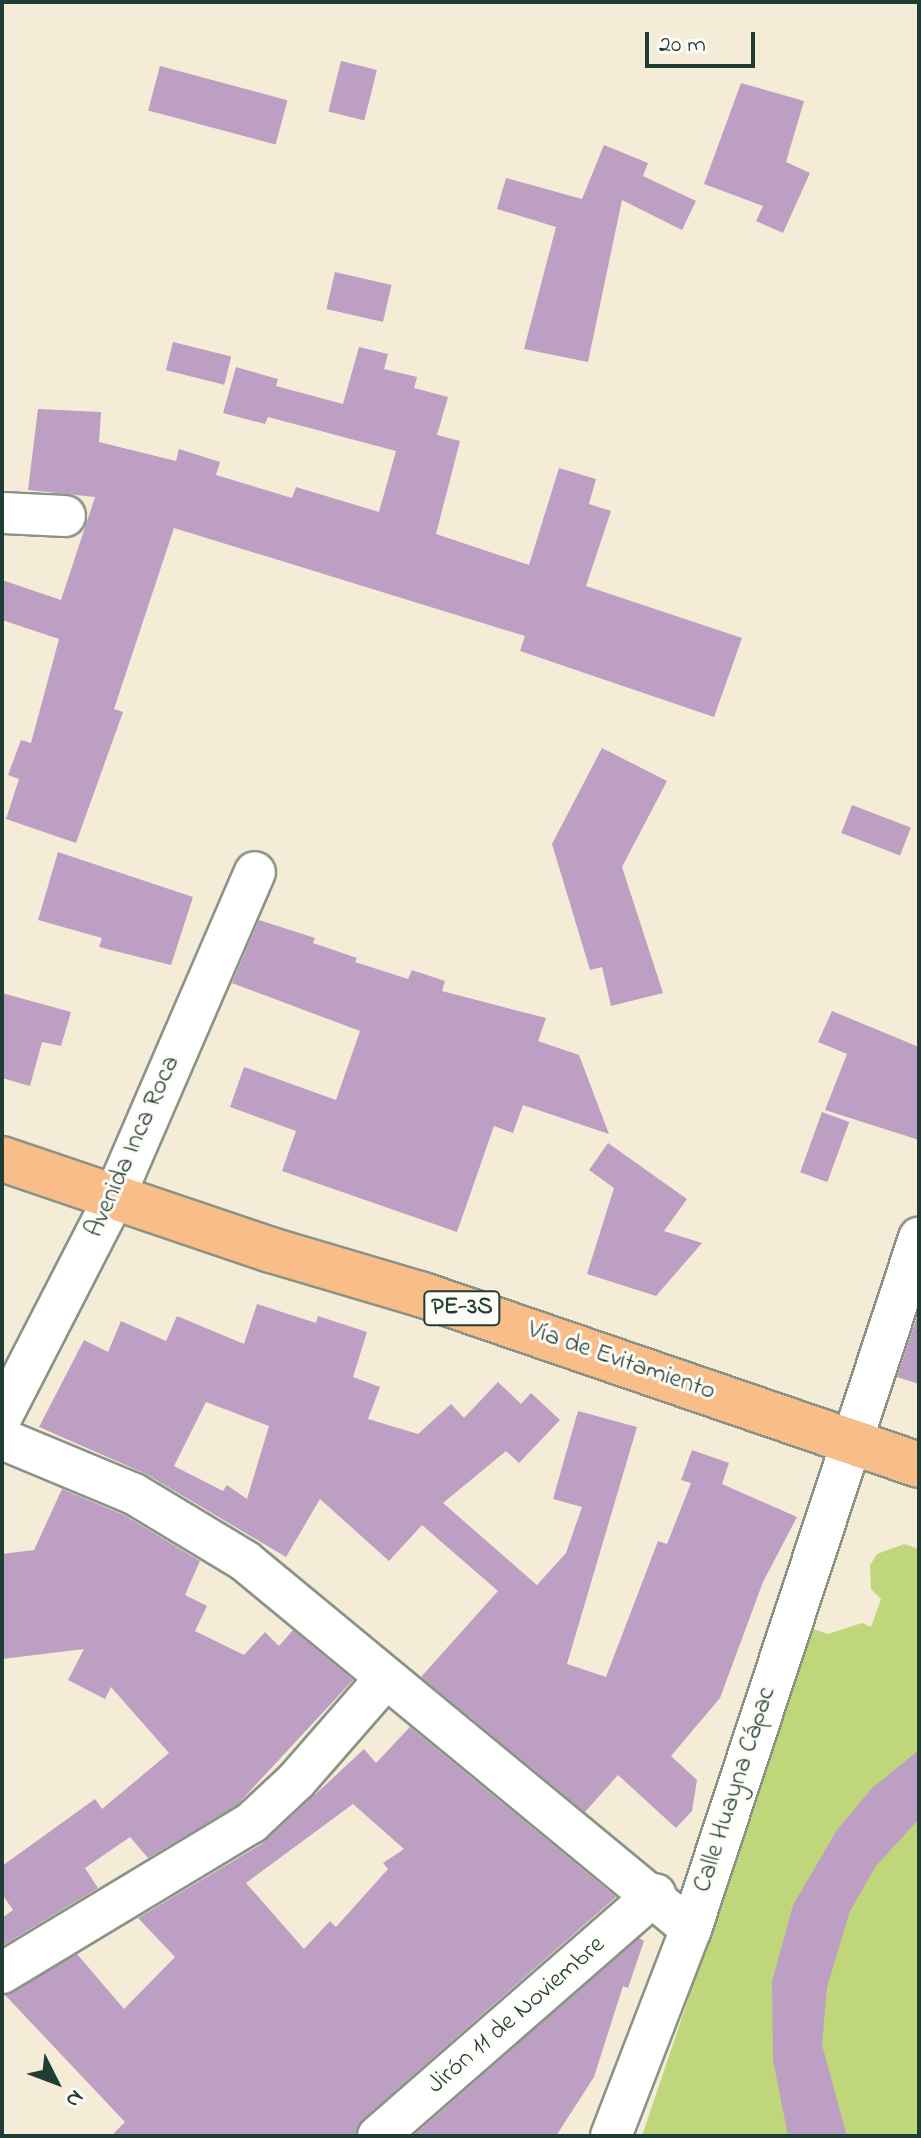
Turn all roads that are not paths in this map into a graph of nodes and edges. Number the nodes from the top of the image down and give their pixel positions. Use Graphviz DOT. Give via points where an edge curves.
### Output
graph roads {
  1 [pos="2,513"];
  2 [pos="65,516"];
  3 [pos="255,872"];
  4 [pos="2,1159"];
  5 [pos="113,1200"];
  6 [pos="919,1238"];
  7 [pos="2,1416"];
  8 [pos="2,1439"];
  9 [pos="852,1441"];
  10 [pos="919,1465"];
  11 [pos="385,1679"];
  12 [pos="655,1894"];
  13 [pos="691,1929"];
  14 [pos="2,1973"];
  15 [pos="378,2136"];
  16 [pos="611,2136"];
  1 -- 2 [label="street"];
  3 -- 5 [label="street, Avenida Inca Roca"];
  4 -- 5 [label="highway, Vía de Evitamiento / PE-3S"];
  5 -- 7 [label="street, Avenida Inca Roca"];
  5 -- 9 [label="highway, Vía de Evitamiento / PE-3S" via="420,1294"];
  6 -- 9 [label="street, Calle Huayna Cápac"];
  8 -- 11 [label="street" via="134,1494 245,1561"];
  9 -- 10 [label="highway, Vía de Evitamiento / PE-3S"];
  9 -- 13 [label="street, Calle Huayna Cápac"];
  11 -- 12 [label="street"];
  11 -- 14 [label="street" via="296,1781 251,1823"];
  12 -- 13 [label="street"];
  12 -- 15 [label="street, Jirón 11 de Noviembre"];
  13 -- 16 [label="street, Calle Huayna Cápac"];
}
